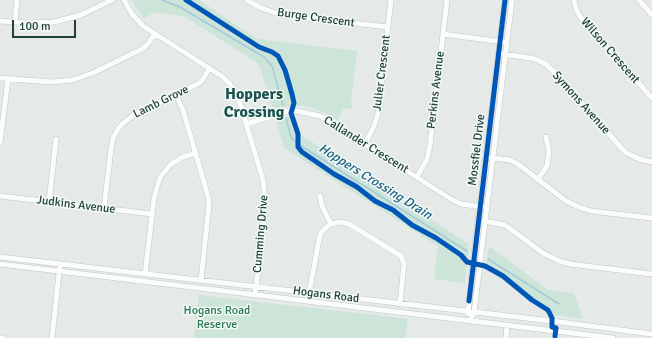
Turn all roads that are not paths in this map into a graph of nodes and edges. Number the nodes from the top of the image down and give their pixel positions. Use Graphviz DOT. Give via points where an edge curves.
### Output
graph roads {
  1 [pos="17,0"];
  2 [pos="112,0"];
  3 [pos="124,0"];
  4 [pos="247,0"];
  5 [pos="391,0"];
  6 [pos="447,0"];
  7 [pos="505,0"];
  8 [pos="512,0"];
  9 [pos="574,0"];
  10 [pos="639,0"];
  11 [pos="652,15"];
  12 [pos="0,21"];
  13 [pos="15,22"];
  14 [pos="388,27"];
  15 [pos="155,34"];
  16 [pos="443,34"];
  17 [pos="500,41"];
  18 [pos="506,42"];
  19 [pos="499,54"];
  20 [pos="505,55"];
  21 [pos="210,68"];
  22 [pos="0,78"];
  23 [pos="8,79"];
  24 [pos="176,95"];
  25 [pos="652,98"];
  26 [pos="246,124"];
  27 [pos="546,137"];
  28 [pos="56,139"];
  29 [pos="0,143"];
  30 [pos="365,144"];
  31 [pos="196,153"];
  32 [pos="486,157"];
  33 [pos="493,158"];
  34 [pos="652,162"];
  35 [pos="417,177"];
  36 [pos="538,179"];
  37 [pos="0,196"];
  38 [pos="320,196"];
  39 [pos="49,202"];
  40 [pos="480,207"];
  41 [pos="104,208"];
  42 [pos="487,208"];
  43 [pos="152,214"];
  44 [pos="652,218"];
  45 [pos="479,221"];
  46 [pos="485,221"];
  47 [pos="331,224"];
  48 [pos="0,257"];
  49 [pos="0,264"];
  50 [pos="60,264"];
  51 [pos="60,271"];
  52 [pos="145,274"];
  53 [pos="652,274"];
  54 [pos="201,280"];
  55 [pos="214,282"];
  56 [pos="256,287"];
  57 [pos="216,291"];
  58 [pos="309,293"];
  59 [pos="255,295"];
  60 [pos="400,304"];
  61 [pos="468,312"];
  62 [pos="474,313"];
  63 [pos="470,321"];
  64 [pos="507,325"];
  65 [pos="595,327"];
  66 [pos="652,334"];
  67 [pos="594,337"];
  68 [pos="52,338"];
  69 [pos="506,338"];
  70 [pos="613,338"];
  1 -- 13 [label="street"];
  2 -- 13 [label="street" via="70,19 36,24"];
  3 -- 15 [label="street, Cumming Drive" via="137,20"];
  4 -- 14 [label="street, Burge Crescent" via="281,14"];
  5 -- 14 [label="street, Julier Crescent"];
  6 -- 16 [label="street, Perkins Avenue"];
  7 -- 17 [label="street, Mossfiel Drive"];
  8 -- 18 [label="street, Mossfiel Drive"];
  9 -- 25 [label="street, Wilson Crescent" via="581,18"];
  10 -- 11 [label="street"];
  12 -- 13 [label="street"];
  14 -- 30 [label="street, Julier Crescent" via="378,114"];
  15 -- 21 [label="street, Cumming Drive"];
  15 -- 23 [label="street" via="142,49 73,80 51,82"];
  16 -- 17 [label="street"];
  16 -- 35 [label="street, Perkins Avenue" via="430,145 427,159"];
  17 -- 18 [label="street"];
  17 -- 19 [label="street, Mossfiel Drive"];
  18 -- 20 [label="street, Mossfiel Drive"];
  19 -- 20 [label="street, Symons Avenue"];
  19 -- 32 [label="street, Mossfiel Drive"];
  20 -- 33 [label="street, Mossfiel Drive"];
  20 -- 34 [label="street, Symons Avenue" via="530,58 547,65 625,152"];
  21 -- 24 [label="street, Lamb Grove" via="201,82"];
  21 -- 26 [label="street, Cumming Drive" via="223,77 235,92"];
  22 -- 23 [label="street"];
  23 -- 29 [label="street"];
  24 -- 31 [label="street"];
  24 -- 41 [label="street, Lamb Grove" via="135,114 118,129 113,138"];
  26 -- 30 [label="street, Callander Crescent" via="292,110 304,112 320,116"];
  26 -- 56 [label="street, Cumming Drive" via="263,180 265,200"];
  27 -- 36 [label="street" via="549,151 546,166"];
  28 -- 39 [label="street"];
  30 -- 35 [label="street, Callander Crescent"];
  31 -- 43 [label="street" via="177,160 161,176 155,190"];
  31 -- 54 [label="street" via="209,205"];
  32 -- 33 [label="street"];
  32 -- 40 [label="street, Mossfiel Drive"];
  33 -- 36 [label="street" via="510,160"];
  33 -- 42 [label="street, Mossfiel Drive"];
  35 -- 40 [label="street, Callander Crescent" via="461,204"];
  36 -- 44 [label="street" via="579,207 591,211"];
  37 -- 39 [label="street, Judkins Avenue"];
  38 -- 47 [label="street"];
  39 -- 41 [label="street, Judkins Avenue"];
  40 -- 42 [label="street, Callander Crescent"];
  40 -- 45 [label="street, Mossfiel Drive"];
  41 -- 43 [label="street, Judkins Avenue"];
  42 -- 46 [label="street, Mossfiel Drive"];
  43 -- 52 [label="street"];
  45 -- 46 [label="street"];
  45 -- 61 [label="street, Mossfiel Drive"];
  46 -- 53 [label="street" via="505,225 543,253 559,261"];
  46 -- 62 [label="street, Mossfiel Drive"];
  47 -- 58 [label="street" via="320,235"];
  47 -- 60 [label="street" via="349,224 401,256 404,264"];
  48 -- 50 [label="street, Hogans Road"];
  49 -- 51 [label="street, Hogans Road"];
  50 -- 51 [label="street"];
  50 -- 52 [label="street, Hogans Road"];
  51 -- 57 [label="street, Hogans Road"];
  51 -- 68 [label="street"];
  52 -- 54 [label="street, Hogans Road"];
  54 -- 55 [label="street, Hogans Road"];
  55 -- 56 [label="street, Hogans Road"];
  55 -- 57 [label="street"];
  56 -- 58 [label="street, Hogans Road"];
  56 -- 59 [label="street, Cumming Drive"];
  57 -- 59 [label="street, Hogans Road"];
  58 -- 60 [label="street, Hogans Road"];
  59 -- 63 [label="street, Hogans Road"];
  60 -- 61 [label="street, Hogans Road"];
  61 -- 62 [label="street, Hogans Road"];
  61 -- 63 [label="street, Mossfiel Drive"];
  62 -- 63 [label="street, Mossfiel Drive"];
  62 -- 65 [label="street, Hogans Road"];
  63 -- 64 [label="street, Hogans Road"];
  64 -- 67 [label="street, Hogans Road"];
  64 -- 69 [label="street"];
  65 -- 66 [label="street, Hogans Road"];
  65 -- 67 [label="street"];
  67 -- 70 [label="street, Hogans Road"];
}
